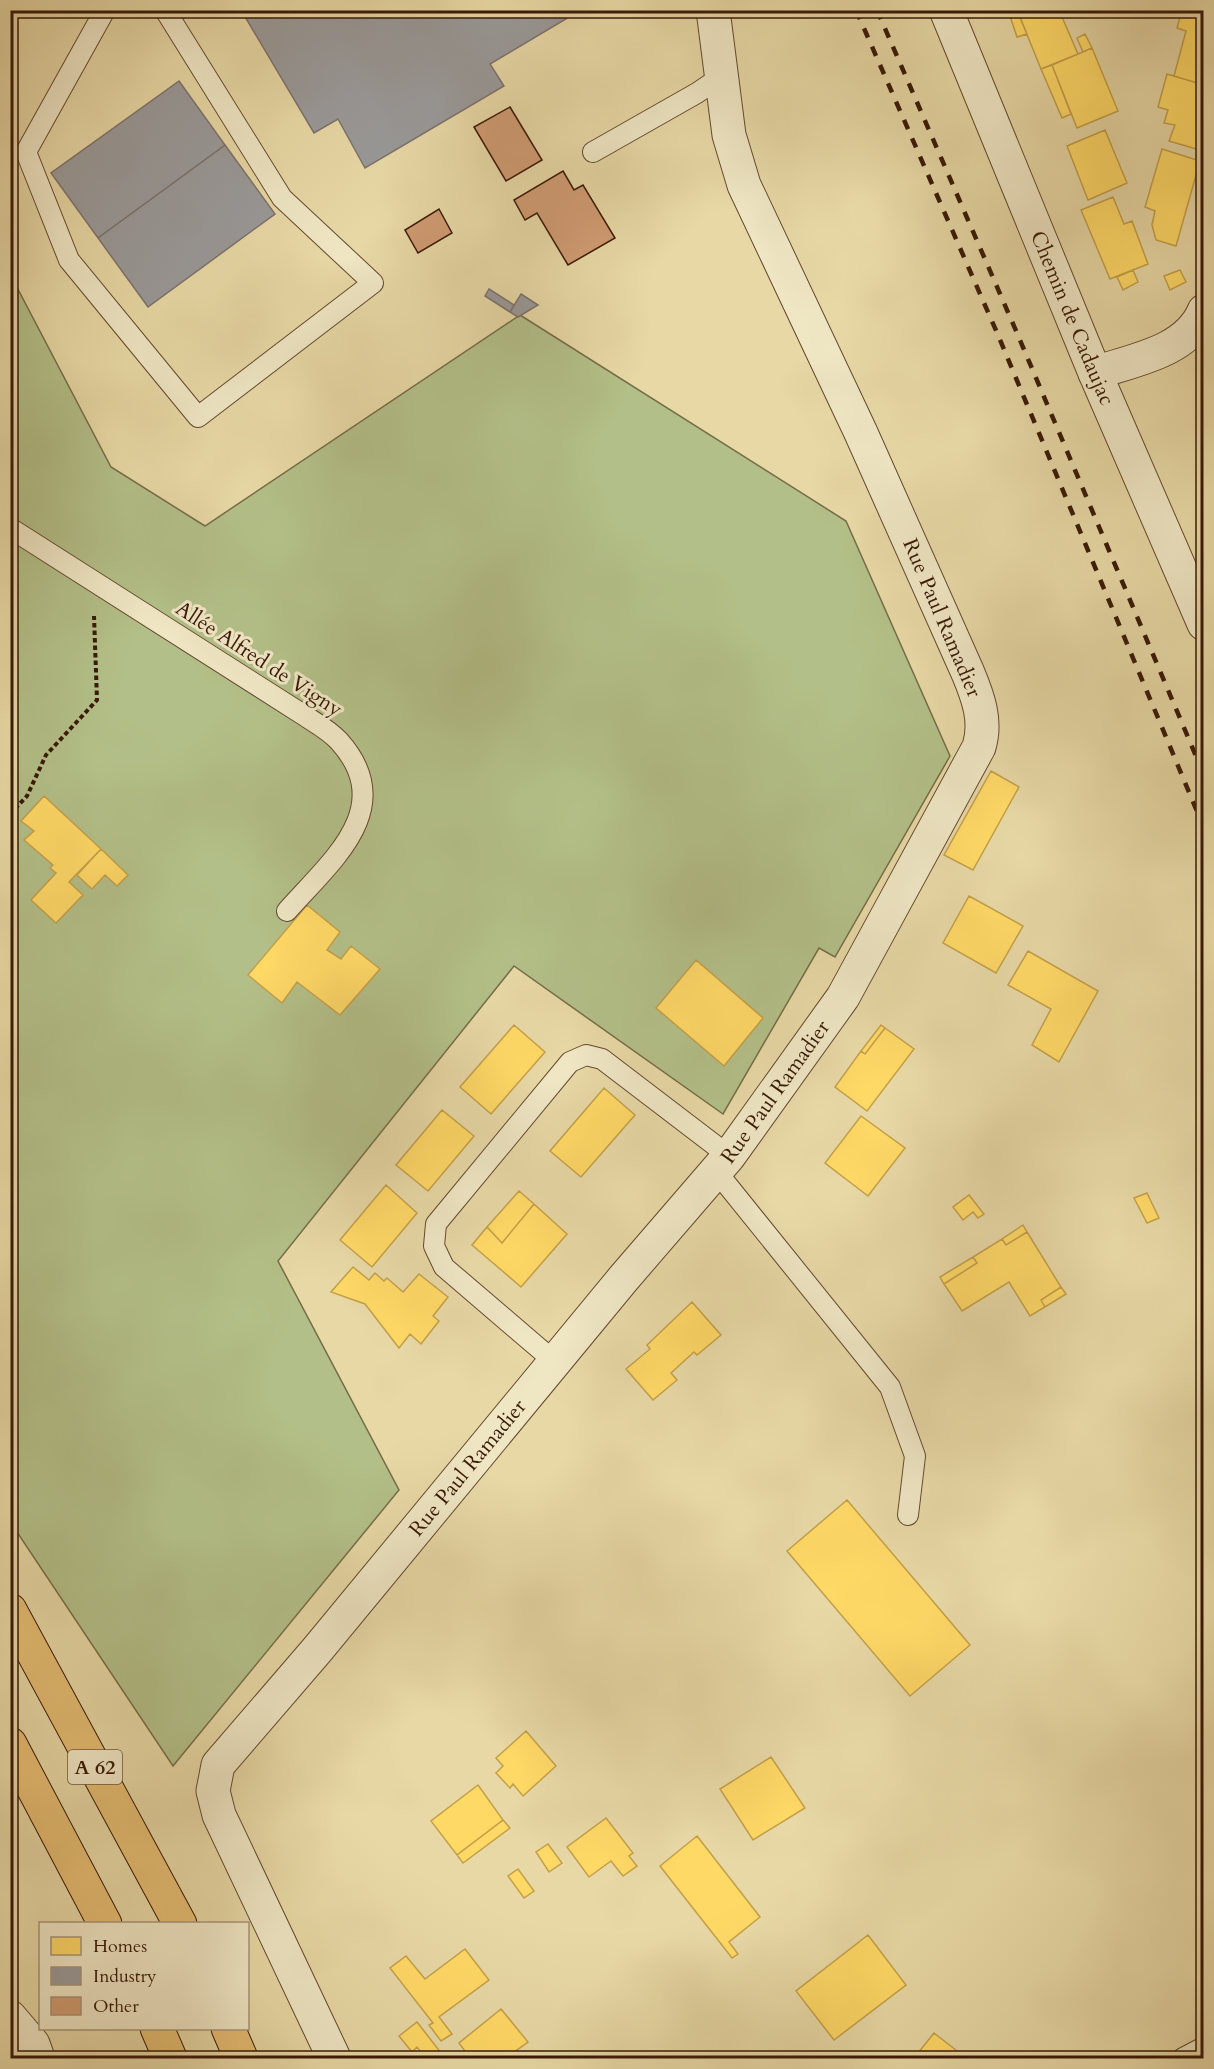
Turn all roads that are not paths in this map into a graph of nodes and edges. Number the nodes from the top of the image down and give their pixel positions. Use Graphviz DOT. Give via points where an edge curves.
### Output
graph roads {
  1 [pos="105,10"];
  2 [pos="165,10"];
  3 [pos="713,10"];
  4 [pos="946,10"];
  5 [pos="722,76"];
  6 [pos="593,152"];
  7 [pos="1203,310"];
  8 [pos="1095,373"];
  9 [pos="10,528"];
  10 [pos="1203,624"];
  11 [pos="287,911"];
  12 [pos="722,1163"];
  13 [pos="555,1362"];
  14 [pos="908,1515"];
  15 [pos="10,1610"];
  16 [pos="10,1744"];
  17 [pos="104,1922"];
  18 [pos="179,1922"];
  19 [pos="10,2017"];
  20 [pos="158,2030"];
  21 [pos="229,2030"];
  22 [pos="1203,2047"];
  23 [pos="38,2058"];
  24 [pos="170,2058"];
  25 [pos="241,2058"];
  26 [pos="334,2058"];
  27 [pos="1183,2058"];
  1 -- 2 [label="lane" via="26,152 69,260 198,417 372,284 282,198"];
  3 -- 5 [label="street, Rue Paul Ramadier"];
  4 -- 8 [label="street, Chemin de Cadaujac"];
  5 -- 6 [label="lane"];
  5 -- 12 [label="street, Rue Paul Ramadier" via="729,135 744,185 968,673 983,731 979,747 843,998"];
  7 -- 8 [label="street" via="1187,335 1169,348"];
  8 -- 10 [label="street, Chemin de Cadaujac"];
  9 -- 11 [label="lane, Allée Alfred de Vigny" via="302,714 337,739 354,760 363,794 360,820 350,840"];
  12 -- 13 [label="street, Rue Paul Ramadier"];
  12 -- 13 [label="lane" via="602,1059 586,1055 570,1062 436,1224 434,1246 444,1267"];
  12 -- 14 [label="lane" via="890,1387 915,1456"];
  13 -- 26 [label="street, Rue Paul Ramadier" via="218,1765 213,1791 219,1815"];
  15 -- 18 [label="highway, A 62"];
  16 -- 17 [label="highway"];
  19 -- 23 [label="street" via="33,2044"];
  20 -- 24 [label="highway"];
  21 -- 25 [label="highway"];
  22 -- 27 [label="lane"];
}
